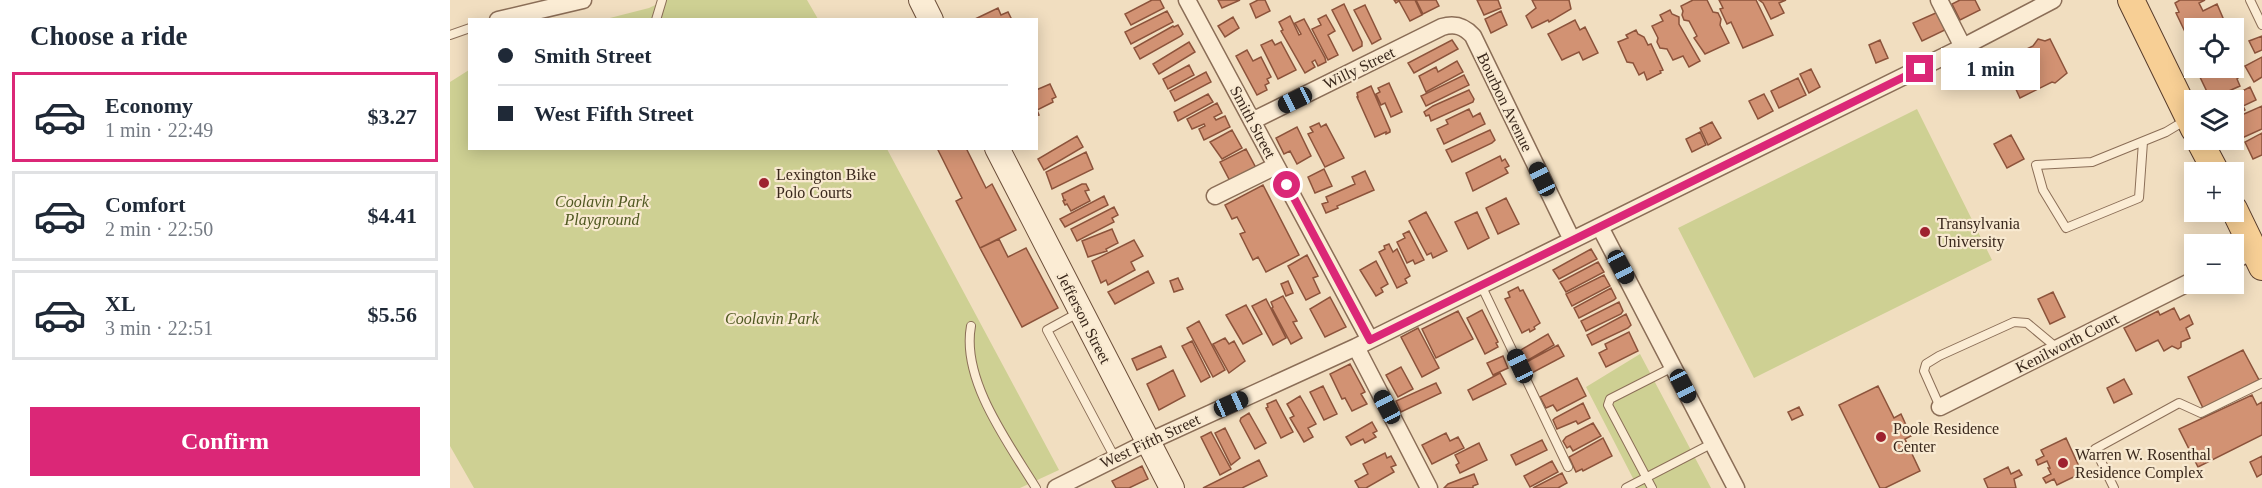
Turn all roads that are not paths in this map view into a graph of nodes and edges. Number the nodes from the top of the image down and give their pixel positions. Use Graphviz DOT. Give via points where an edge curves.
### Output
graph roads {
  1 [pos="583,0"];
  2 [pos="662,0"];
  3 [pos="921,0"];
  4 [pos="1187,0"];
  5 [pos="1940,0"];
  6 [pos="2053,0"];
  7 [pos="2131,0"];
  8 [pos="2250,0"];
  9 [pos="532,6"];
  10 [pos="503,18"];
  11 [pos="657,18"];
  12 [pos="930,18"];
  13 [pos="2262,24"];
  14 [pos="468,29"];
  15 [pos="1467,29"];
  16 [pos="450,35"];
  17 [pos="1963,47"];
  18 [pos="2184,109"];
  19 [pos="1252,121"];
  20 [pos="2184,130"];
  21 [pos="2143,142"];
  22 [pos="999,150"];
  23 [pos="1276,166"];
  24 [pos="1215,196"];
  25 [pos="2238,222"];
  26 [pos="1600,226"];
  27 [pos="1572,240"];
  28 [pos="2250,260"];
  29 [pos="1481,285"];
  30 [pos="2184,285"];
  31 [pos="1081,311"];
  32 [pos="971,326"];
  33 [pos="1363,344"];
  34 [pos="2057,348"];
  35 [pos="1673,367"];
  36 [pos="2262,383"];
  37 [pos="1940,407"];
  38 [pos="1148,442"];
  39 [pos="1713,443"];
  40 [pos="1114,458"];
  41 [pos="1568,467"];
  42 [pos="1646,478"];
  43 [pos="1036,488"];
  44 [pos="1056,488"];
  45 [pos="1172,488"];
  46 [pos="1429,488"];
  47 [pos="1626,488"];
  48 [pos="1652,488"];
  49 [pos="1735,488"];
  50 [pos="2114,488"];
  1 -- 9 [label="street"];
  2 -- 11 [label="lane"];
  3 -- 12 [label="street"];
  4 -- 19 [label="street, Smith Street"];
  5 -- 17 [label="street"];
  6 -- 17 [label="street, West Fifth Street"];
  7 -- 18 [label="main road"];
  8 -- 13 [label="lane"];
  9 -- 10 [label="street"];
  14 -- 16 [label="lane"];
  15 -- 19 [label="street, Willy Street" via="1450,24 1442,27"];
  15 -- 27 [label="street, Bourbon Avenue"];
  17 -- 26 [label="street, West Fifth Street"];
  19 -- 23 [label="street, Smith Street"];
  20 -- 21 [label="lane" via="2166,132"];
  21 -- 21 [label="lane" via="2139,198 2066,228 2043,190 2036,165 2092,162"];
  22 -- 31 [label="street, Jefferson Street"];
  23 -- 24 [label="street"];
  23 -- 33 [label="street, Smith Street"];
  25 -- 28 [label="main road"];
  26 -- 27 [label="street, West Fifth Street"];
  26 -- 35 [label="street"];
  27 -- 29 [label="street, West Fifth Street"];
  29 -- 33 [label="street, West Fifth Street"];
  29 -- 41 [label="lane"];
  30 -- 34 [label="street, Kenilworth Court"];
  31 -- 38 [label="street, Jefferson Street"];
  31 -- 40 [label="lane" via="1047,330"];
  32 -- 43 [label="lane" via="968,339 972,368 994,417"];
  33 -- 38 [label="street, West Fifth Street"];
  33 -- 46 [label="street, Smith Street"];
  34 -- 37 [label="street, Kenilworth Court"];
  34 -- 37 [label="lane" via="2027,322 2014,322 1939,356 1926,364 1924,371"];
  35 -- 39 [label="street"];
  35 -- 42 [label="lane" via="1610,399 1608,405"];
  36 -- 50 [label="lane" via="2200,413 2179,403 2095,449"];
  38 -- 40 [label="street, West Fifth Street"];
  38 -- 45 [label="street, Jefferson Street"];
  39 -- 42 [label="lane"];
  39 -- 49 [label="street"];
  40 -- 44 [label="street, West Fifth Street"];
  42 -- 47 [label="lane"];
  42 -- 48 [label="lane"];
}
